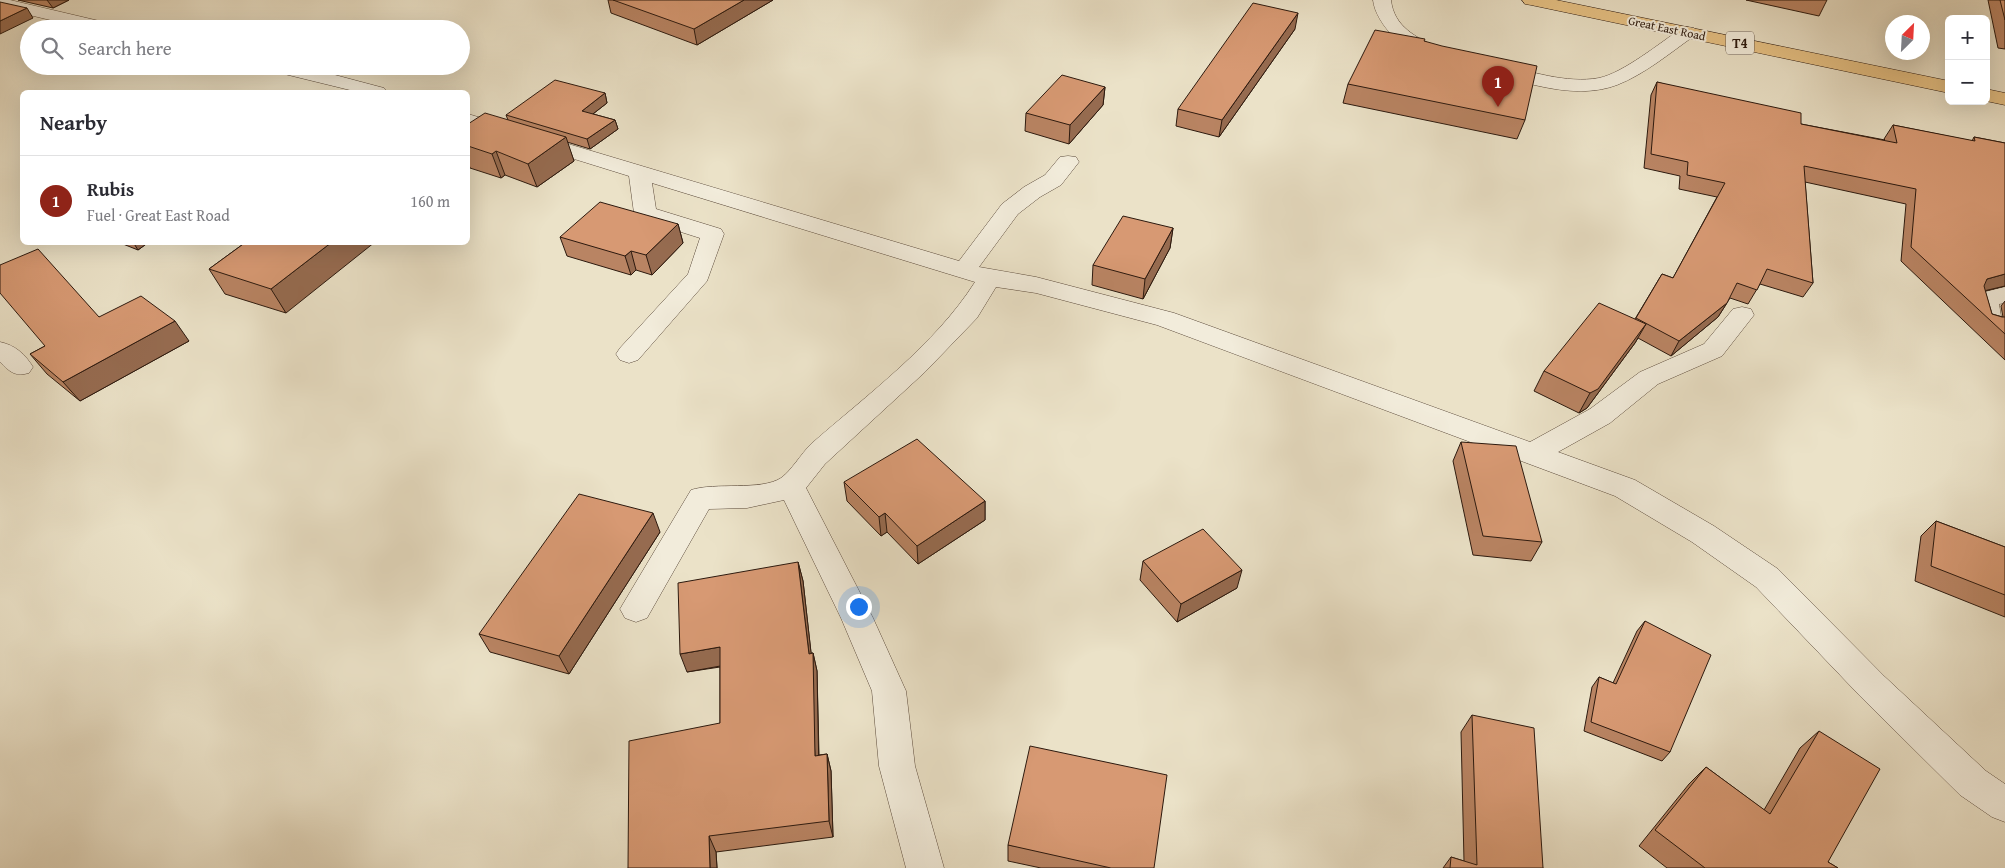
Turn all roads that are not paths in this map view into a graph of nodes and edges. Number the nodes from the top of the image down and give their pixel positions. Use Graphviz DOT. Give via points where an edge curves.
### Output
graph roads {
  1 [pos="1382,0"];
  2 [pos="1531,0"];
  3 [pos="0,3"];
  4 [pos="73,20"];
  5 [pos="1688,32"];
  6 [pos="1444,58"];
  7 [pos="1483,67"];
  8 [pos="313,75"];
  9 [pos="1945,86"];
  10 [pos="370,90"];
  11 [pos="1990,96"];
  12 [pos="2005,99"];
  13 [pos="470,121"];
  14 [pos="1068,162"];
  15 [pos="638,171"];
  16 [pos="976,275"];
  17 [pos="2005,295"];
  18 [pos="1742,315"];
  19 [pos="1990,322"];
  20 [pos="0,351"];
  21 [pos="629,354"];
  22 [pos="20,367"];
  23 [pos="1533,453"];
  24 [pos="791,486"];
  25 [pos="636,608"];
  26 [pos="2005,805"];
  27 [pos="925,868"];
  1 -- 6 [label="street" via="1383,10 1402,37"];
  2 -- 5 [label="highway, Great East Road / T4"];
  3 -- 4 [label="street"];
  5 -- 7 [label="street" via="1627,73 1600,84 1570,85"];
  5 -- 9 [label="highway, Great East Road / T4"];
  8 -- 10 [label="street"];
  11 -- 12 [label="highway"];
  13 -- 15 [label="street"];
  14 -- 16 [label="street" via="1053,180 1010,209"];
  15 -- 16 [label="street"];
  15 -- 21 [label="street" via="645,213 713,234 699,276"];
  16 -- 23 [label="street" via="1036,285 1165,319"];
  16 -- 24 [label="street" via="968,312 916,366 815,457"];
  17 -- 19 [label="street" via="1986,300"];
  18 -- 23 [label="street" via="1713,350 1649,378 1600,416"];
  20 -- 22 [label="street"];
  23 -- 26 [label="street" via="1625,488 1703,534 1767,578 1973,783"];
  24 -- 25 [label="street" via="746,497 700,498"];
  24 -- 27 [label="street" via="857,618 889,691 897,766"];
}
